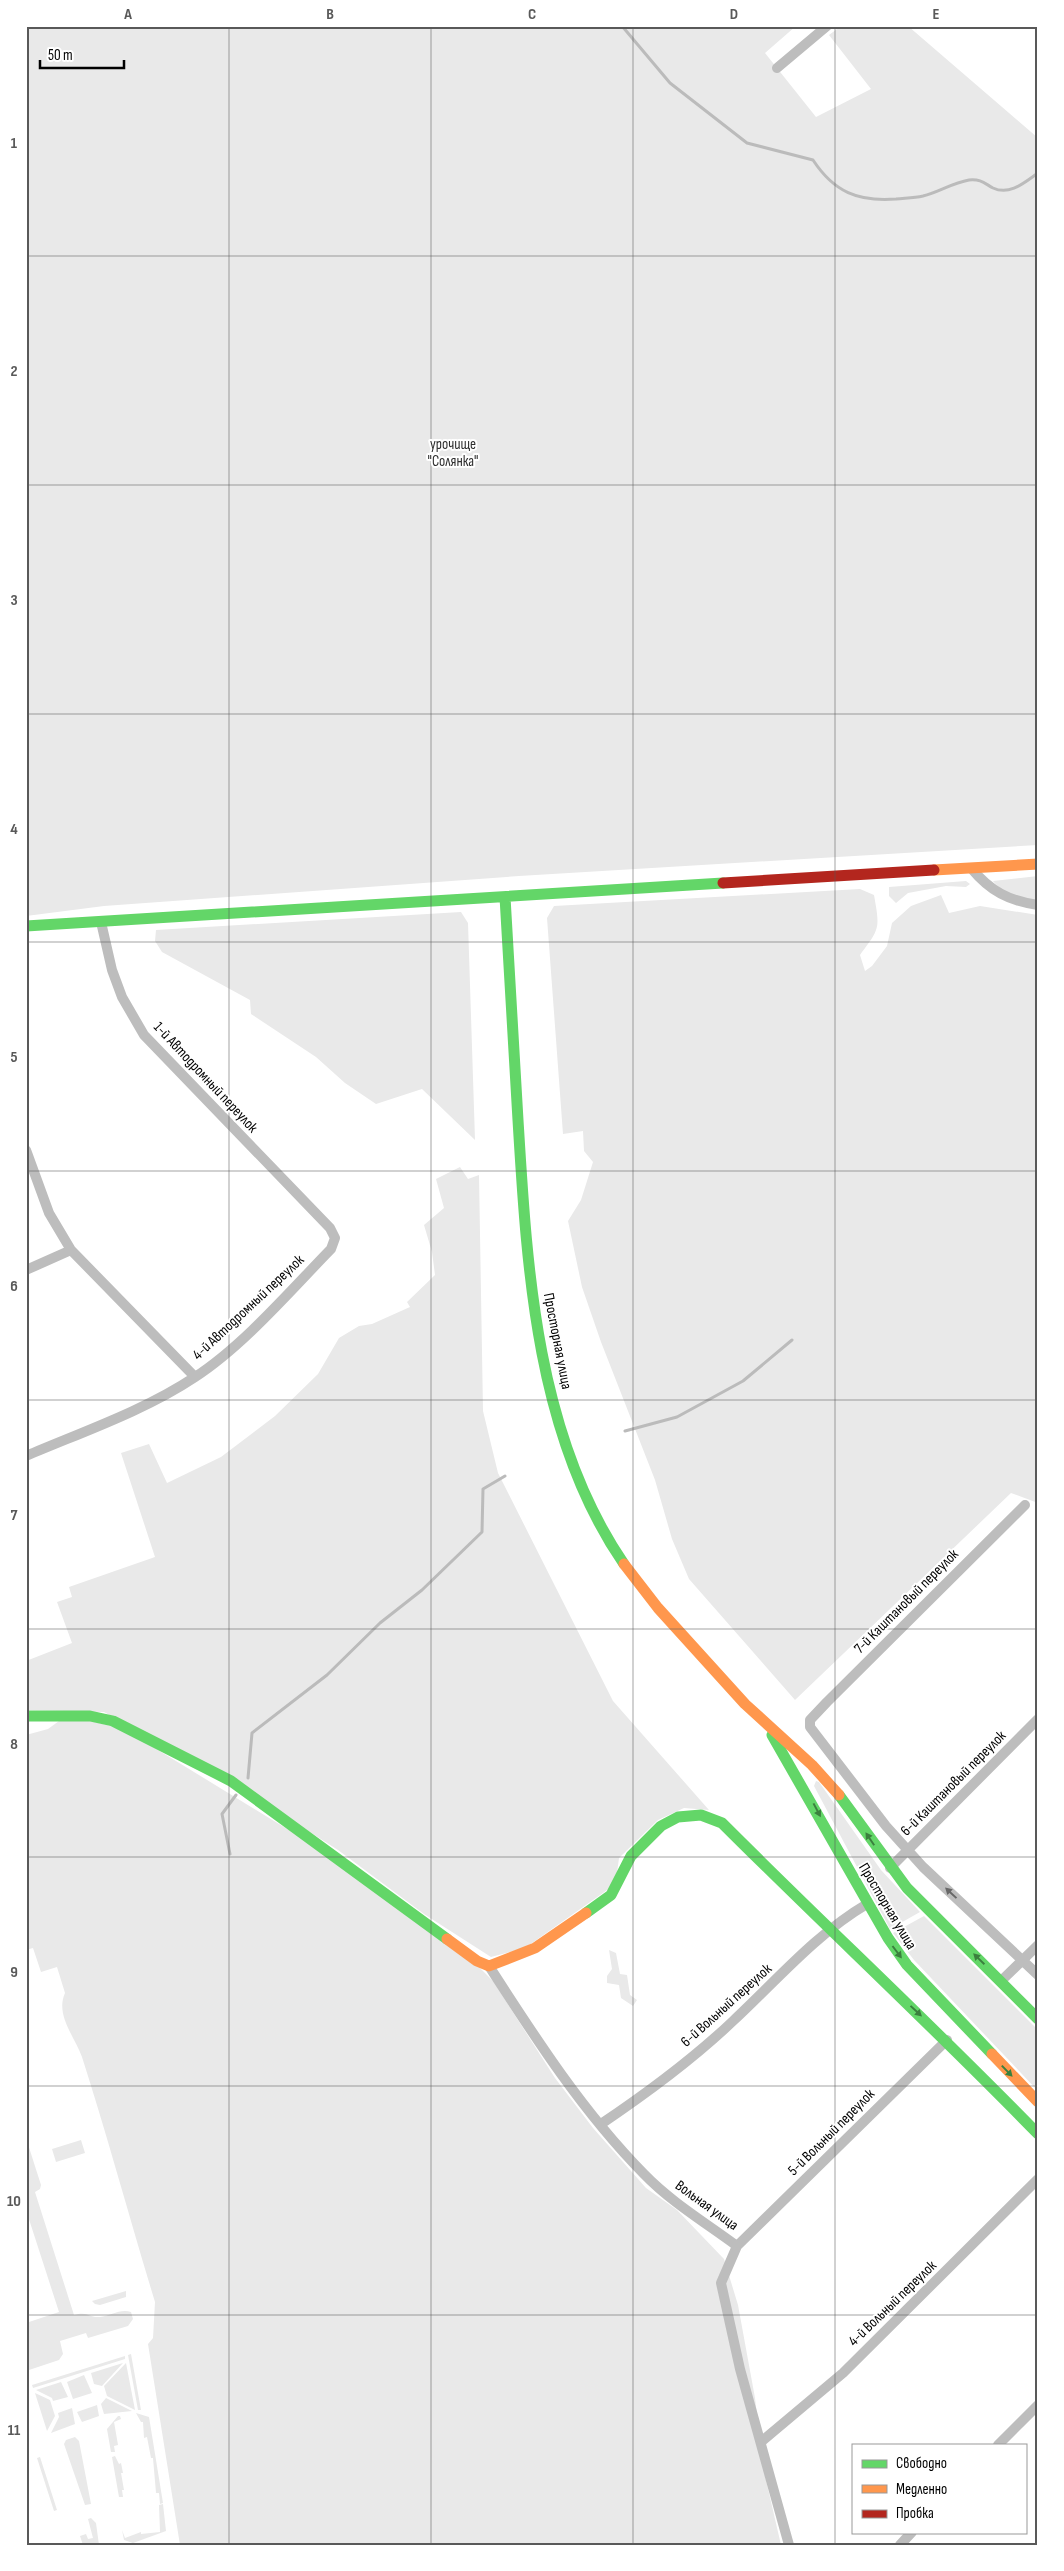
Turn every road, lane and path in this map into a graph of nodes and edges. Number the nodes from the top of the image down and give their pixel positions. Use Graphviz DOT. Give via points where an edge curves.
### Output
graph roads {
  1 [pos="827,26"];
  2 [pos="777,68"];
  3 [pos="1038,864"];
  4 [pos="971,868"];
  5 [pos="505,897"];
  6 [pos="1038,905"];
  7 [pos="106,921"];
  8 [pos="26,926"];
  9 [pos="26,1150"];
  10 [pos="330,1228"];
  11 [pos="71,1250"];
  12 [pos="26,1270"];
  13 [pos="195,1377"];
  14 [pos="26,1456"];
  15 [pos="1025,1505"];
  16 [pos="26,1716"];
  17 [pos="1038,1719"];
  18 [pos="765,1724"];
  19 [pos="818,1770"];
  20 [pos="802,1783"];
  21 [pos="908,1850"];
  22 [pos="890,1868"];
  23 [pos="867,1904"];
  24 [pos="829,1930"];
  25 [pos="1038,1945"];
  26 [pos="1023,1960"];
  27 [pos="489,1966"];
  28 [pos="1038,1975"];
  29 [pos="1001,1981"];
  30 [pos="1038,2019"];
  31 [pos="946,2040"];
  32 [pos="1038,2102"];
  33 [pos="601,2124"];
  34 [pos="1038,2134"];
  35 [pos="1038,2179"];
  36 [pos="737,2246"];
  37 [pos="1038,2405"];
  38 [pos="761,2442"];
  39 [pos="999,2444"];
  40 [pos="910,2534"];
  41 [pos="789,2545"];
  42 [pos="900,2545"];
  1 -- 2 [label="street"];
  3 -- 4 [label="main road"];
  4 -- 5 [label="main road"];
  4 -- 6 [label="street" via="998,894"];
  5 -- 7 [label="main road"];
  5 -- 18 [label="main road, Просторная улица" via="528,1252 545,1363 556,1408 592,1507 629,1572 652,1602"];
  7 -- 8 [label="main road"];
  7 -- 10 [label="street, 1-й Автодромный переулок" via="122,997 144,1035"];
  9 -- 11 [label="street" via="49,1213"];
  10 -- 13 [label="street, 4-й Автодромный переулок" via="335,1238 331,1249 238,1342"];
  11 -- 12 [label="street"];
  11 -- 13 [label="street"];
  13 -- 14 [label="street, 4-й Автодромный переулок" via="160,1398"];
  15 -- 21 [label="street, 7-й Каштановый переулок" via="810,1720 810,1728"];
  16 -- 27 [label="main road" via="90,1716 113,1721 231,1781 477,1961"];
  17 -- 21 [label="street, 6-й Каштановый переулок"];
  18 -- 19 [label="main road, Просторная улица"];
  18 -- 20 [label="main road, Просторная улица"];
  19 -- 20 [label="main road" via="811,1767 804,1770"];
  22 -- 19 [label="main road, Просторная улица, one-way" via="847,1804"];
  20 -- 23 [label="main road, Просторная улица, one-way"];
  21 -- 22 [label="street, 6-й Каштановый переулок"];
  26 -- 21 [label="street, one-way"];
  29 -- 22 [label="main road, Просторная улица, one-way"];
  23 -- 24 [label="street, 6-й Вольный переулок"];
  23 -- 32 [label="main road, Просторная улица, one-way" via="907,1965"];
  24 -- 27 [label="main road" via="722,1823 701,1815 678,1817 661,1826 631,1856 611,1896 535,1948"];
  24 -- 31 [label="main road, one-way"];
  24 -- 33 [label="street, 6-й Вольный переулок" via="731,2023 656,2086"];
  25 -- 26 [label="street"];
  26 -- 28 [label="street"];
  26 -- 29 [label="street"];
  27 -- 33 [label="street, Вольная улица" via="560,2075"];
  29 -- 30 [label="main road, Просторная улица"];
  31 -- 34 [label="main road"];
  31 -- 36 [label="street, 5-й Вольный переулок"];
  33 -- 36 [label="street, Вольная улица" via="643,2174 664,2193"];
  35 -- 38 [label="street, 4-й Вольный переулок" via="843,2373"];
  36 -- 38 [label="street, Вольная улица" via="721,2283"];
  37 -- 39 [label="street"];
  38 -- 41 [label="street, Вольная улица"];
  40 -- 42 [label="street"];
}
